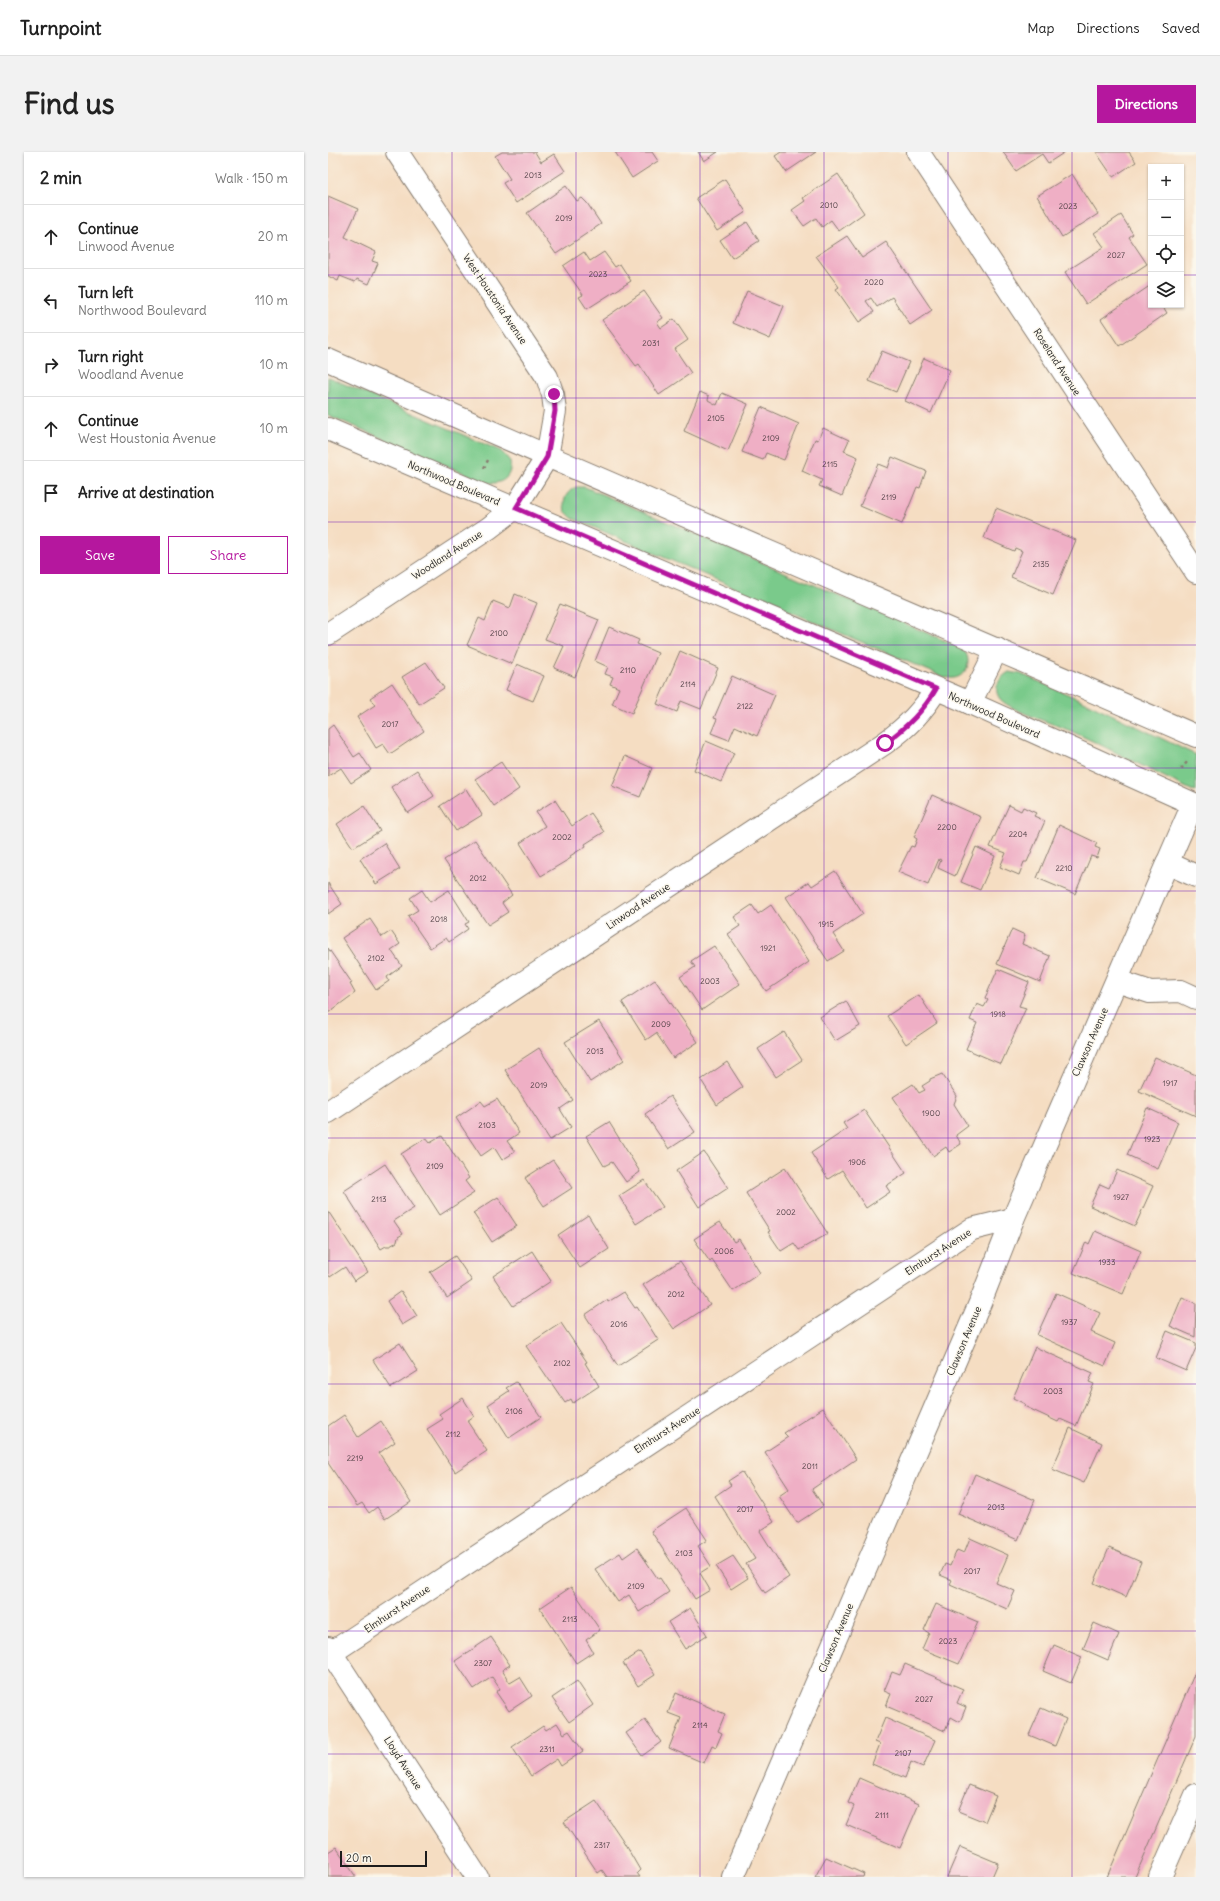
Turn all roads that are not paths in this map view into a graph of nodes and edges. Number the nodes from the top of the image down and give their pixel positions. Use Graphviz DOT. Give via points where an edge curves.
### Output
graph roads {
  1 [pos="397,152"];
  2 [pos="918,152"];
  3 [pos="328,360"];
  4 [pos="328,429"];
  5 [pos="547,457"];
  6 [pos="516,508"];
  7 [pos="1196,572"];
  8 [pos="328,634"];
  9 [pos="997,649"];
  10 [pos="936,689"];
  11 [pos="970,703"];
  12 [pos="1196,736"];
  13 [pos="1194,804"];
  14 [pos="1167,863"];
  15 [pos="1196,876"];
  16 [pos="1117,981"];
  17 [pos="1196,998"];
  18 [pos="328,1112"];
  19 [pos="1013,1219"];
  20 [pos="329,1652"];
  21 [pos="1196,1795"];
  22 [pos="477,1877"];
  23 [pos="733,1877"];
  24 [pos="1160,1877"];
  1 -- 5 [label="street, West Houstonia Avenue" via="547,377 554,394 555,411"];
  2 -- 7 [label="street, Roseland Avenue"];
  3 -- 5 [label="street"];
  4 -- 6 [label="street, Northwood Boulevard"];
  5 -- 6 [label="street, Woodland Avenue"];
  5 -- 9 [label="street"];
  6 -- 8 [label="street, Woodland Avenue"];
  6 -- 10 [label="street, Northwood Boulevard"];
  9 -- 11 [label="street"];
  9 -- 12 [label="street"];
  10 -- 11 [label="street, Northwood Boulevard"];
  10 -- 18 [label="street, Linwood Avenue" via="920,714 906,728"];
  11 -- 13 [label="street, Northwood Boulevard"];
  13 -- 14 [label="street, Clawson Avenue"];
  14 -- 15 [label="street"];
  14 -- 16 [label="street, Clawson Avenue"];
  16 -- 17 [label="street" via="1150,992 1180,991"];
  16 -- 19 [label="street, Clawson Avenue"];
  19 -- 20 [label="street, Elmhurst Avenue" via="972,1229"];
  19 -- 23 [label="street, Clawson Avenue" via="977,1310"];
  20 -- 22 [label="street, Lloyd Avenue"];
  21 -- 24 [label="street"];
}
